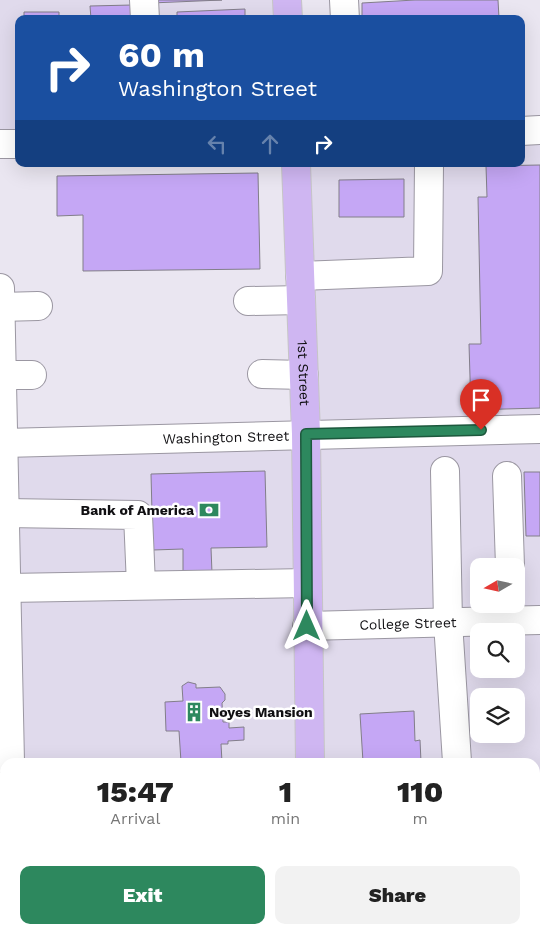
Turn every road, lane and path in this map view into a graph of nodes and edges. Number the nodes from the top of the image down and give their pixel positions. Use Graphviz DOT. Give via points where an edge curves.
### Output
graph roads {
  1 [pos="144,0"];
  2 [pos="287,0"];
  3 [pos="344,0"];
  4 [pos="145,15"];
  5 [pos="288,15"];
  6 [pos="345,15"];
  7 [pos="540,130"];
  8 [pos="525,131"];
  9 [pos="0,144"];
  10 [pos="15,144"];
  11 [pos="296,167"];
  12 [pos="429,167"];
  13 [pos="0,288"];
  14 [pos="301,288"];
  15 [pos="248,301"];
  16 [pos="38,306"];
  17 [pos="0,307"];
  18 [pos="262,374"];
  19 [pos="304,374"];
  20 [pos="2,375"];
  21 [pos="32,375"];
  22 [pos="540,429"];
  23 [pos="306,434"];
  24 [pos="4,442"];
  25 [pos="445,471"];
  26 [pos="507,476"];
  27 [pos="4,524"];
  28 [pos="510,558"];
  29 [pos="307,583"];
  30 [pos="141,585"];
  31 [pos="7,588"];
  32 [pos="505,613"];
  33 [pos="515,613"];
  34 [pos="540,620"];
  35 [pos="448,622"];
  36 [pos="307,626"];
  37 [pos="10,758"];
  38 [pos="310,758"];
  39 [pos="457,758"];
  1 -- 4 [label="street"];
  2 -- 5 [label="main road"];
  3 -- 6 [label="street"];
  7 -- 8 [label="street"];
  9 -- 10 [label="street"];
  11 -- 14 [label="main road, 1st Street"];
  12 -- 14 [label="street" via="428,271"];
  13 -- 17 [label="street"];
  14 -- 15 [label="street"];
  14 -- 19 [label="main road, 1st Street"];
  16 -- 17 [label="street"];
  17 -- 20 [label="street"];
  18 -- 19 [label="street"];
  19 -- 23 [label="main road, 1st Street"];
  20 -- 21 [label="street"];
  20 -- 24 [label="street"];
  22 -- 23 [label="street, Washington Street"];
  23 -- 24 [label="street, Washington Street"];
  23 -- 29 [label="main road, 1st Street"];
  24 -- 27 [label="street"];
  25 -- 35 [label="street"];
  26 -- 28 [label="street"];
  27 -- 30 [label="street" via="138,515"];
  27 -- 31 [label="street"];
  29 -- 30 [label="street"];
  29 -- 36 [label="main road, 1st Street"];
  30 -- 31 [label="street"];
  31 -- 37 [label="street"];
  32 -- 35 [label="street, College Street"];
  33 -- 34 [label="street, College Street"];
  35 -- 36 [label="street, College Street"];
  35 -- 39 [label="street"];
  36 -- 38 [label="main road, 1st Street"];
}
